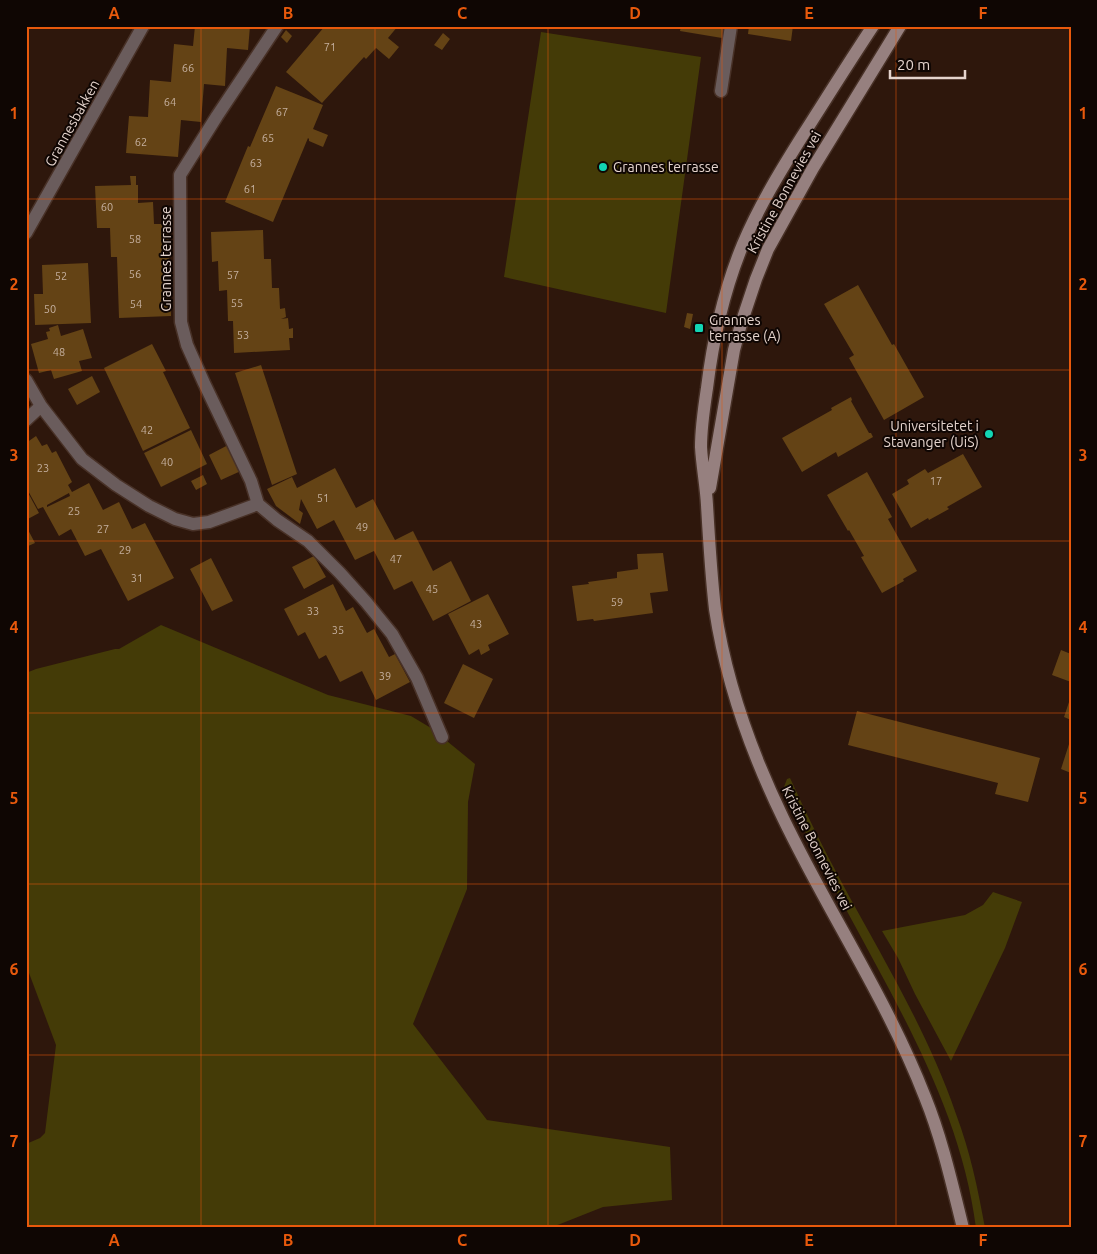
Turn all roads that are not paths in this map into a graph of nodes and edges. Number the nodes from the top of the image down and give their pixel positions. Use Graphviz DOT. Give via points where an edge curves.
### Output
graph roads {
  1 [pos="143,26"];
  2 [pos="277,26"];
  3 [pos="731,26"];
  4 [pos="873,26"];
  5 [pos="900,26"];
  6 [pos="721,91"];
  7 [pos="26,233"];
  8 [pos="26,380"];
  9 [pos="41,406"];
  10 [pos="26,420"];
  11 [pos="258,504"];
  12 [pos="707,505"];
  13 [pos="442,737"];
  14 [pos="953,1188"];
  15 [pos="954,1228"];
  16 [pos="963,1228"];
  1 -- 7 [label="street, Grannesbakken"];
  2 -- 11 [label="street, Grannes terrasse" via="180,176 182,322 188,345 251,481"];
  3 -- 6 [label="street"];
  4 -- 12 [label="main road, Kristine Bonnevies vei" via="764,200 734,269 709,369 704,411 701,446"];
  5 -- 12 [label="main road, Kristine Bonnevies vei" via="813,168 759,271 734,350"];
  8 -- 9 [label="street"];
  9 -- 10 [label="street"];
  9 -- 11 [label="street" via="82,458 116,485 175,519 193,524 209,522"];
  11 -- 13 [label="street" via="308,541 392,634 417,678"];
  12 -- 14 [label="main road, Kristine Bonnevies vei" via="716,613 733,692 746,731 784,820 898,1036 925,1096"];
  14 -- 15 [label="main road, Kristine Bonnevies vei"];
  14 -- 16 [label="main road, Kristine Bonnevies vei"];
}
